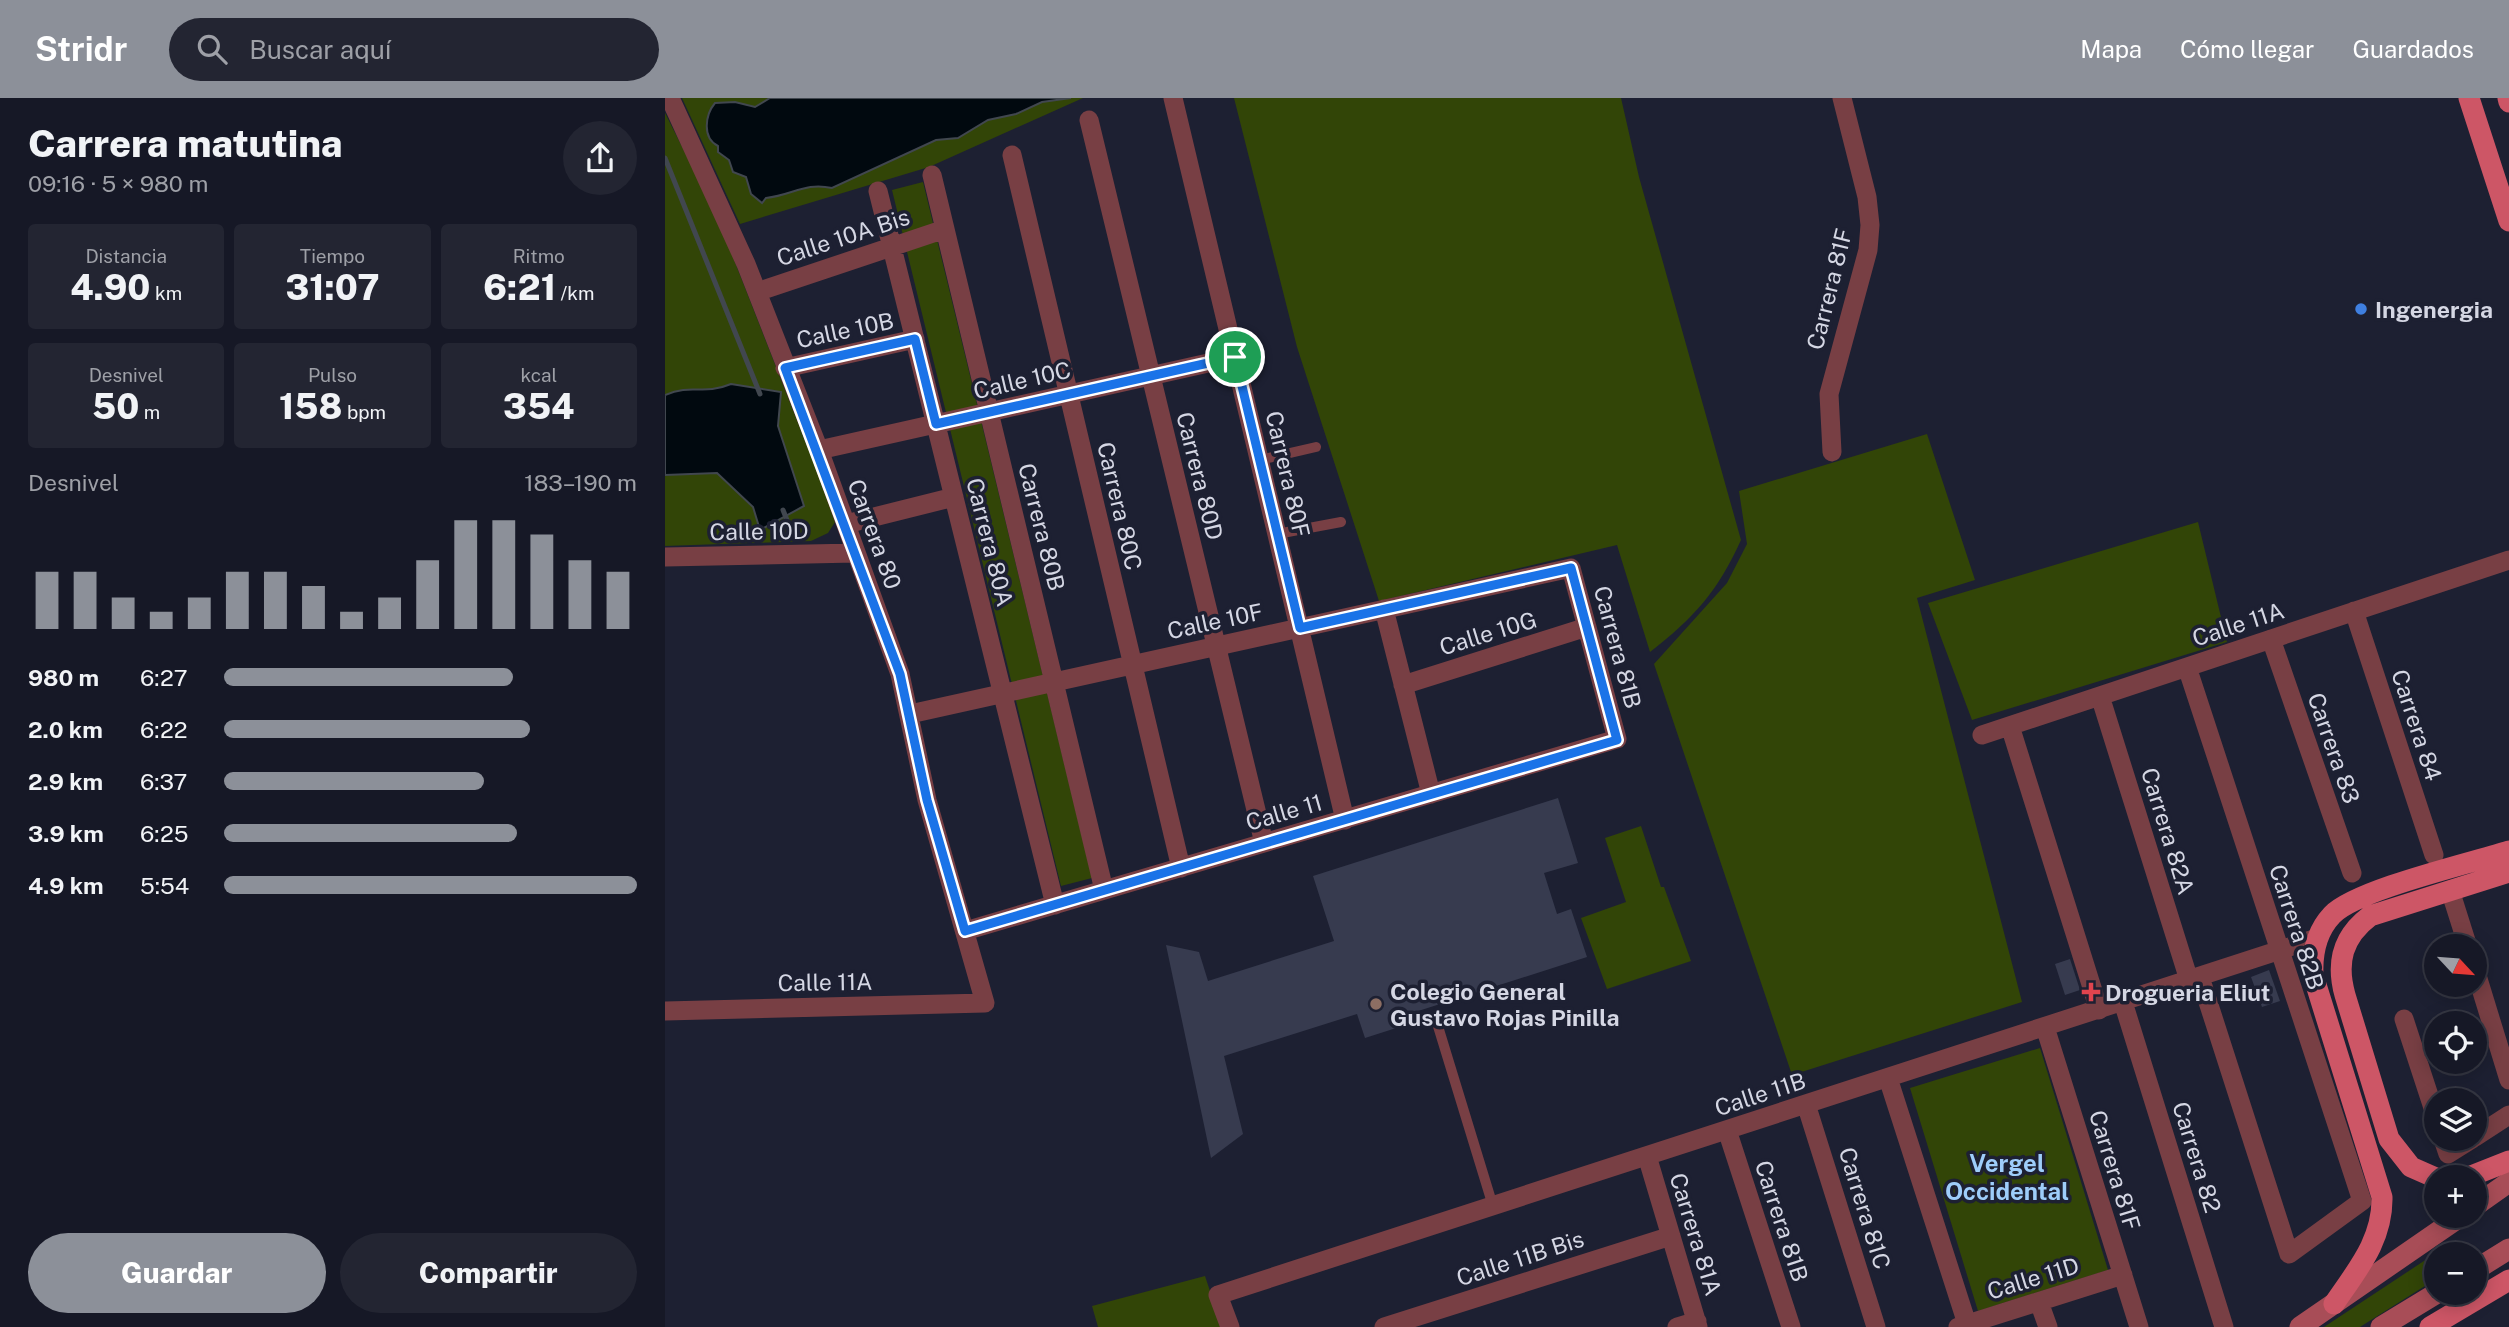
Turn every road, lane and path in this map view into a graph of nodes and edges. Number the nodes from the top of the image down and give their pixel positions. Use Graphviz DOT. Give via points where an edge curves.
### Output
graph roads {
  1 [pos="670,98"];
  2 [pos="1173,98"];
  3 [pos="1842,98"];
  4 [pos="2469,98"];
  5 [pos="1089,120"];
  6 [pos="1011,155"];
  7 [pos="932,176"];
  8 [pos="878,191"];
  9 [pos="2509,221"];
  10 [pos="945,229"];
  11 [pos="892,247"];
  12 [pos="757,292"];
  13 [pos="915,339"];
  14 [pos="1235,357"];
  15 [pos="785,368"];
  16 [pos="1151,376"];
  17 [pos="1069,394"];
  18 [pos="989,412"];
  19 [pos="936,424"];
  20 [pos="1316,447"];
  21 [pos="818,450"];
  22 [pos="1832,452"];
  23 [pos="1260,460"];
  24 [pos="954,497"];
  25 [pos="1341,522"];
  26 [pos="846,524"];
  27 [pos="1277,534"];
  28 [pos="855,553"];
  29 [pos="665,557"];
  30 [pos="2509,560"];
  31 [pos="1571,568"];
  32 [pos="1384,609"];
  33 [pos="2354,611"];
  34 [pos="1300,628"];
  35 [pos="1587,628"];
  36 [pos="2271,639"];
  37 [pos="1216,646"];
  38 [pos="1133,665"];
  39 [pos="2187,667"];
  40 [pos="1054,682"];
  41 [pos="1403,685"];
  42 [pos="1003,694"];
  43 [pos="2100,696"];
  44 [pos="910,714"];
  45 [pos="2010,726"];
  46 [pos="1982,735"];
  47 [pos="1617,740"];
  48 [pos="1431,794"];
  49 [pos="1345,820"];
  50 [pos="1264,844"];
  51 [pos="2509,851"];
  52 [pos="2434,855"];
  53 [pos="1181,868"];
  54 [pos="2509,872"];
  55 [pos="2352,873"];
  56 [pos="1104,890"];
  57 [pos="2450,890"];
  58 [pos="1055,905"];
  59 [pos="965,931"];
  60 [pos="2463,934"];
  61 [pos="2317,938"];
  62 [pos="2279,951"];
  63 [pos="2195,978"];
  64 [pos="2484,998"];
  65 [pos="2123,1002"];
  66 [pos="985,1003"];
  67 [pos="2099,1010"];
  68 [pos="665,1011"];
  69 [pos="2404,1019"];
  70 [pos="1437,1023"];
  71 [pos="2045,1027"];
  72 [pos="1888,1078"];
  73 [pos="2509,1080"];
  74 [pos="2427,1088"];
  75 [pos="1806,1104"];
  76 [pos="2509,1115"];
  77 [pos="2487,1129"];
  78 [pos="1727,1130"];
  79 [pos="1647,1156"];
  80 [pos="2509,1161"];
  81 [pos="2487,1170"];
  82 [pos="2424,1173"];
  83 [pos="2509,1182"];
  84 [pos="2487,1198"];
  85 [pos="1493,1206"];
  86 [pos="2445,1228"];
  87 [pos="1671,1236"];
  88 [pos="2509,1249"];
  89 [pos="2289,1254"];
  90 [pos="2487,1263"];
  91 [pos="2123,1275"];
  92 [pos="2509,1280"];
  93 [pos="2424,1301"];
  94 [pos="2039,1302"];
  95 [pos="2334,1304"];
  96 [pos="1697,1324"];
  97 [pos="1964,1326"];
  98 [pos="1230,1327"];
  99 [pos="1384,1327"];
  100 [pos="1677,1327"];
  101 [pos="1791,1327"];
  102 [pos="1876,1327"];
  103 [pos="2048,1327"];
  104 [pos="2139,1327"];
  105 [pos="2224,1327"];
  106 [pos="2300,1327"];
  107 [pos="2381,1327"];
  108 [pos="2430,1327"];
  1 -- 12 [label="street, Carrera 80"];
  2 -- 14 [label="street, Carrera 80F"];
  3 -- 22 [label="street, Carrera 81F" via="1870,225 1868,250 1829,394"];
  4 -- 9 [label="main road"];
  5 -- 16 [label="street, Carrera 80D"];
  6 -- 17 [label="street, Carrera 80C"];
  7 -- 10 [label="street, Carrera 80B"];
  8 -- 11 [label="street, Carrera 80A"];
  10 -- 11 [label="street, Calle 10A Bis"];
  10 -- 18 [label="street, Carrera 80B"];
  11 -- 12 [label="street, Calle 10A Bis"];
  11 -- 13 [label="street, Carrera 80A"];
  12 -- 15 [label="street, Carrera 80"];
  13 -- 15 [label="street, Calle 10B"];
  13 -- 19 [label="street, Carrera 80A"];
  14 -- 16 [label="street, Calle 10C"];
  14 -- 23 [label="street, Carrera 80F"];
  15 -- 21 [label="street, Carrera 80"];
  16 -- 17 [label="street, Calle 10C"];
  16 -- 37 [label="street, Carrera 80D"];
  17 -- 18 [label="street, Calle 10C"];
  17 -- 38 [label="street, Carrera 80C"];
  18 -- 19 [label="street, Calle 10C"];
  18 -- 40 [label="street, Carrera 80B"];
  19 -- 21 [label="street, Calle 10C"];
  19 -- 24 [label="street, Carrera 80A"];
  20 -- 23 [label="lane"];
  21 -- 26 [label="street, Carrera 80"];
  23 -- 27 [label="street, Carrera 80F"];
  24 -- 26 [label="street"];
  24 -- 42 [label="street, Carrera 80A"];
  25 -- 27 [label="lane"];
  26 -- 28 [label="street, Carrera 80"];
  27 -- 34 [label="street, Carrera 80F"];
  28 -- 29 [label="street, Calle 10D"];
  28 -- 44 [label="street, Carrera 80"];
  30 -- 33 [label="street, Calle 11A"];
  31 -- 32 [label="street, Calle 10F"];
  31 -- 35 [label="street, Carrera 81B"];
  32 -- 34 [label="street, Calle 10F"];
  32 -- 41 [label="street"];
  33 -- 36 [label="street, Calle 11A"];
  33 -- 52 [label="street, Carrera 84"];
  34 -- 37 [label="street, Calle 10F"];
  34 -- 49 [label="street, Carrera 80F"];
  35 -- 41 [label="street, Calle 10G"];
  35 -- 47 [label="street, Carrera 81B"];
  36 -- 39 [label="street, Calle 11A"];
  36 -- 55 [label="street, Carrera 83"];
  37 -- 38 [label="street, Calle 10F"];
  37 -- 50 [label="street, Carrera 80D"];
  38 -- 40 [label="street, Calle 10F"];
  38 -- 53 [label="street, Carrera 80C"];
  39 -- 43 [label="street, Calle 11A"];
  39 -- 62 [label="street, Carrera 82B"];
  40 -- 42 [label="street, Calle 10F"];
  40 -- 56 [label="street, Carrera 80B"];
  41 -- 48 [label="street"];
  42 -- 44 [label="street, Calle 10F"];
  42 -- 58 [label="street, Carrera 80A"];
  43 -- 45 [label="street, Calle 11A"];
  43 -- 63 [label="street, Carrera 82A"];
  44 -- 59 [label="street, Carrera 80" via="927,800"];
  45 -- 46 [label="street, Calle 11A"];
  45 -- 67 [label="street"];
  47 -- 48 [label="street, Calle 11"];
  48 -- 49 [label="street, Calle 11"];
  49 -- 50 [label="street, Calle 11"];
  50 -- 53 [label="street, Calle 11"];
  51 -- 61 [label="main road" via="2360,897 2332,914"];
  53 -- 56 [label="street, Calle 11"];
  54 -- 57 [label="main road"];
  56 -- 58 [label="street, Calle 11"];
  57 -- 60 [label="street"];
  57 -- 82 [label="main road" via="2370,916 2358,925 2340,958 2345,995 2389,1139 2411,1167"];
  58 -- 59 [label="street, Calle 11"];
  59 -- 66 [label="street, Carrera 80"];
  61 -- 62 [label="street, Calle 11B"];
  61 -- 95 [label="main road" via="2313,975 2382,1197 2379,1231"];
  62 -- 63 [label="street, Calle 11B"];
  62 -- 89 [label="street, Carrera 82B" via="2362,1201"];
  63 -- 65 [label="street, Calle 11B"];
  63 -- 89 [label="street, Carrera 82A"];
  64 -- 73 [label="street"];
  65 -- 67 [label="street, Calle 11B"];
  65 -- 105 [label="street, Carrera 82"];
  66 -- 68 [label="street, Calle 11A"];
  67 -- 71 [label="street, Calle 11B"];
  69 -- 74 [label="street"];
  70 -- 85 [label="lane"];
  71 -- 72 [label="street, Calle 11B"];
  71 -- 91 [label="street, Carrera 81F"];
  72 -- 75 [label="street, Calle 11B"];
  72 -- 97 [label="street"];
  75 -- 78 [label="street, Calle 11B"];
  75 -- 102 [label="street, Carrera 81C"];
  76 -- 77 [label="street"];
  78 -- 79 [label="street, Calle 11B"];
  78 -- 101 [label="street, Carrera 81B"];
  79 -- 85 [label="street, Calle 11B"];
  79 -- 87 [label="street, Carrera 81A"];
  80 -- 81 [label="main road"];
  83 -- 84 [label="main road"];
  85 -- 98 [label="street, Calle 11B" via="1218,1295"];
  86 -- 95 [label="main road"];
  87 -- 96 [label="street, Carrera 81A"];
  87 -- 99 [label="street, Calle 11B Bis"];
  88 -- 90 [label="main road"];
  91 -- 94 [label="street, Calle 11D"];
  91 -- 104 [label="street, Carrera 81F"];
  92 -- 108 [label="main road"];
  93 -- 107 [label="main road"];
  94 -- 97 [label="street, Calle 11D"];
  94 -- 103 [label="street"];
  95 -- 106 [label="main road"];
  96 -- 100 [label="street"];
}
